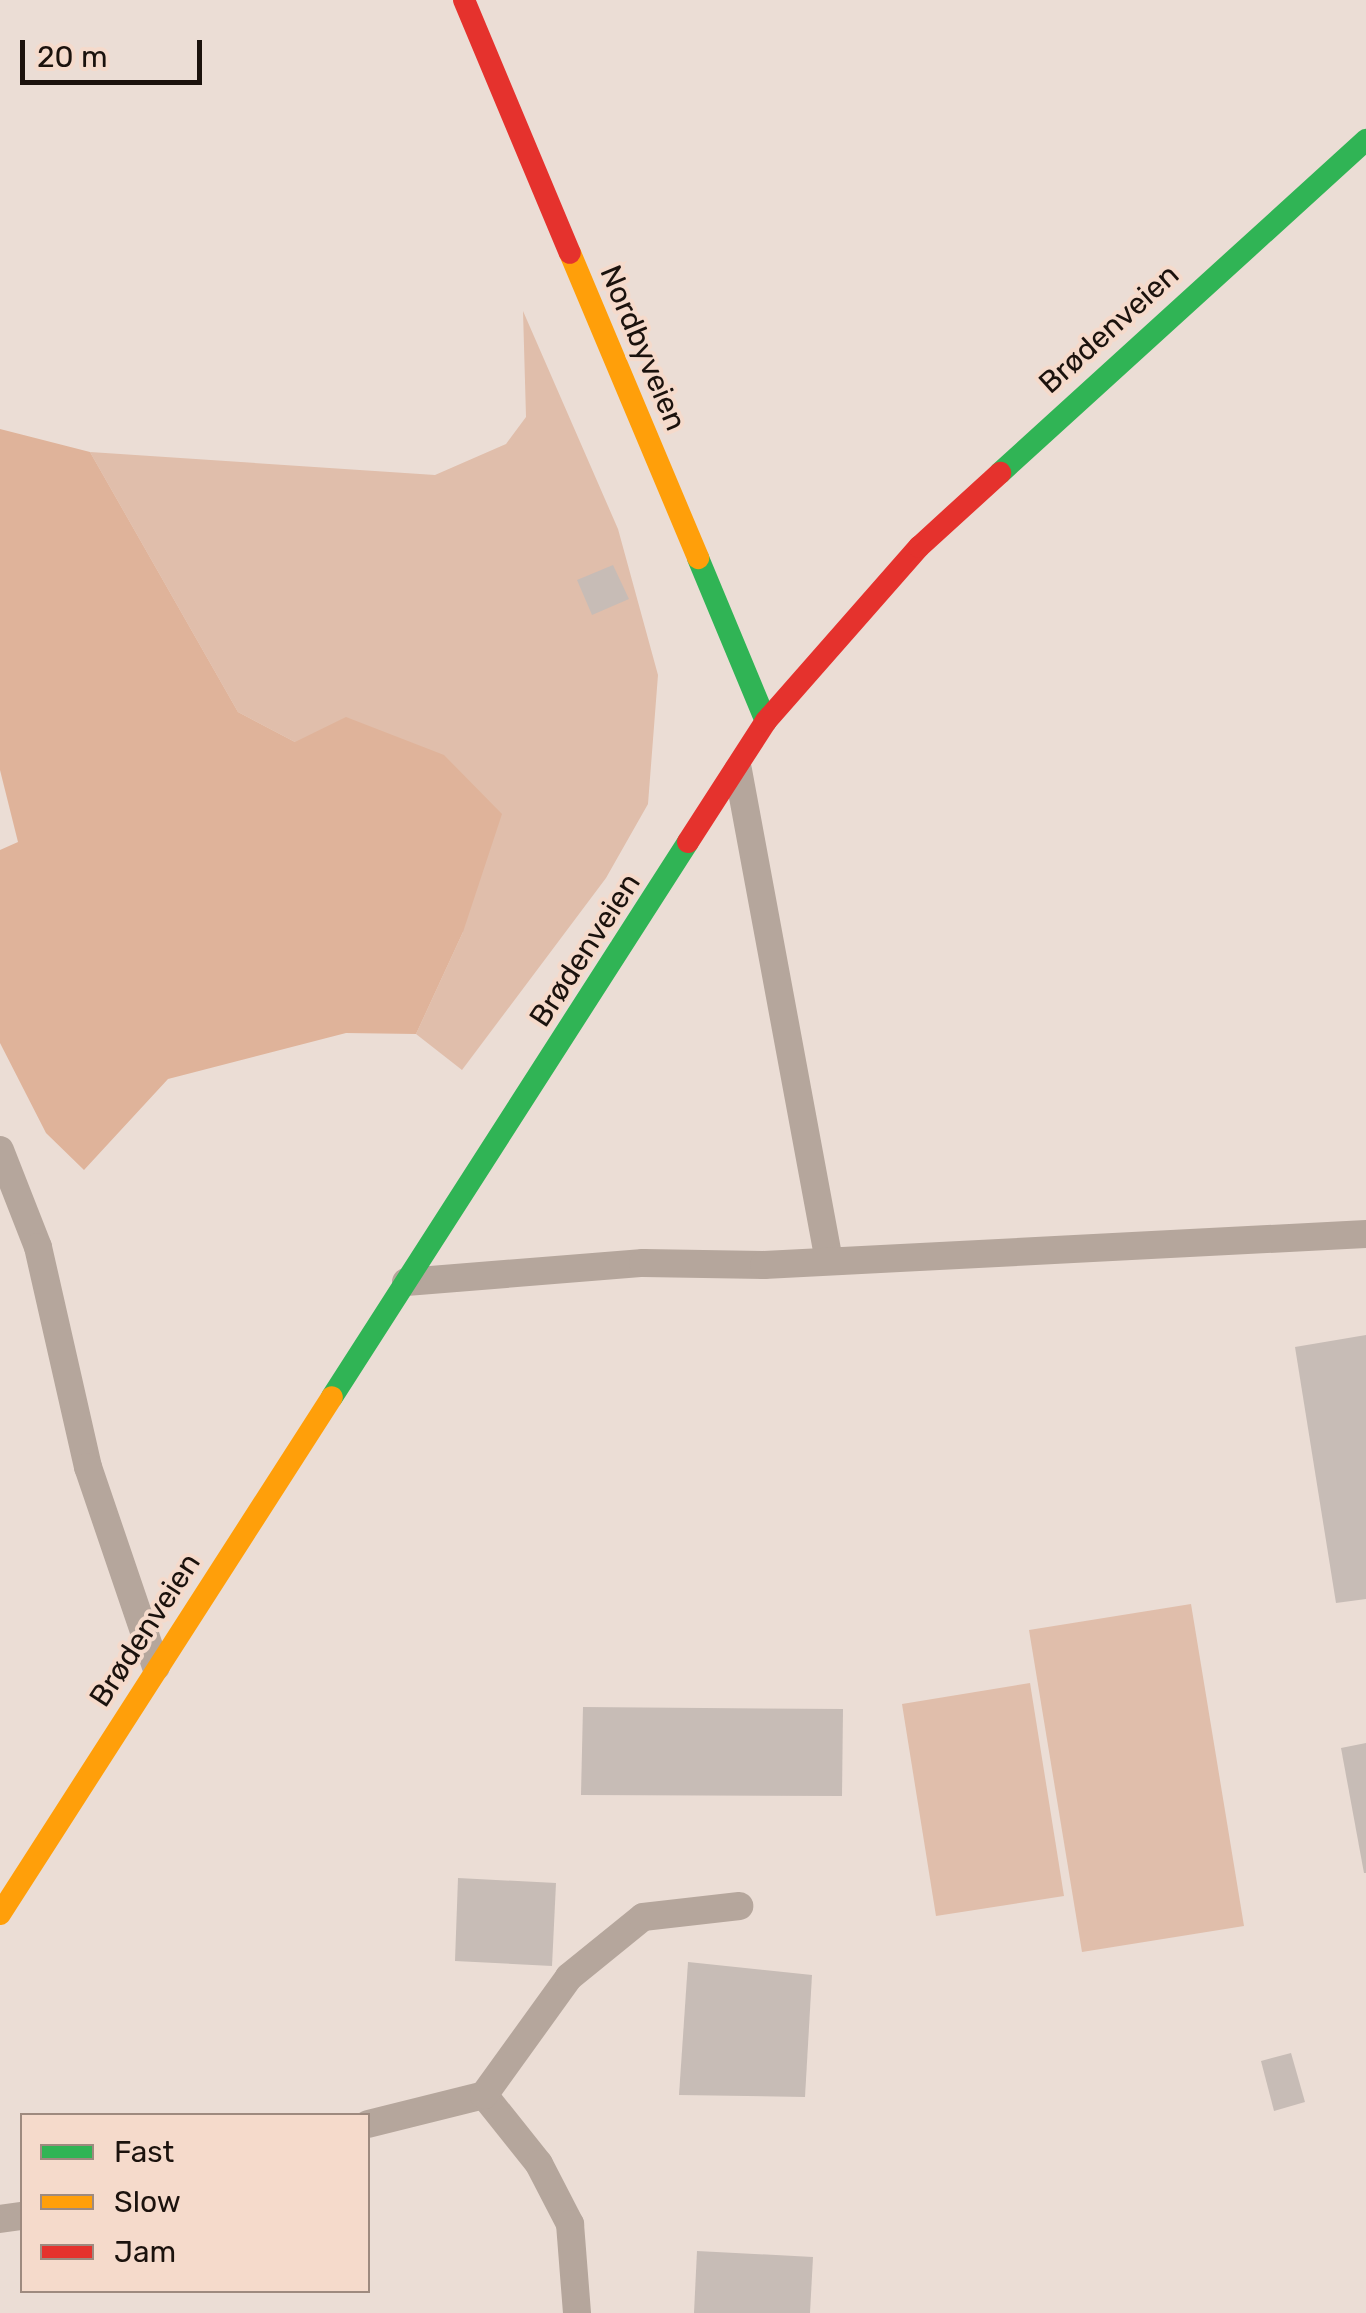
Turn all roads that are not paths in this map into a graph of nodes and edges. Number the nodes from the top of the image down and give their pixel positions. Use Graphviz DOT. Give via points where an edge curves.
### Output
graph roads {
  1 [pos="464,0"];
  2 [pos="1366,140"];
  3 [pos="766,721"];
  4 [pos="738,768"];
  5 [pos="0,1150"];
  6 [pos="1366,1234"];
  7 [pos="829,1260"];
  8 [pos="405,1282"];
  9 [pos="156,1668"];
  10 [pos="738,1906"];
  11 [pos="0,1914"];
  12 [pos="484,2095"];
  13 [pos="370,2124"];
  14 [pos="577,2313"];
  1 -- 3 [label="main road, Nordbyveien"];
  2 -- 3 [label="main road, Brødenveien" via="919,547"];
  3 -- 4 [label="main road, Brødenveien"];
  4 -- 7 [label="lane"];
  4 -- 8 [label="main road, Brødenveien"];
  5 -- 9 [label="lane" via="38,1247 88,1467"];
  6 -- 7 [label="lane"];
  7 -- 8 [label="lane" via="642,1263"];
  8 -- 9 [label="main road, Brødenveien"];
  9 -- 11 [label="main road, Brødenveien"];
  10 -- 12 [label="lane" via="643,1917 602,1944"];
  12 -- 13 [label="lane"];
  12 -- 14 [label="lane" via="539,2164 570,2224"];
}
